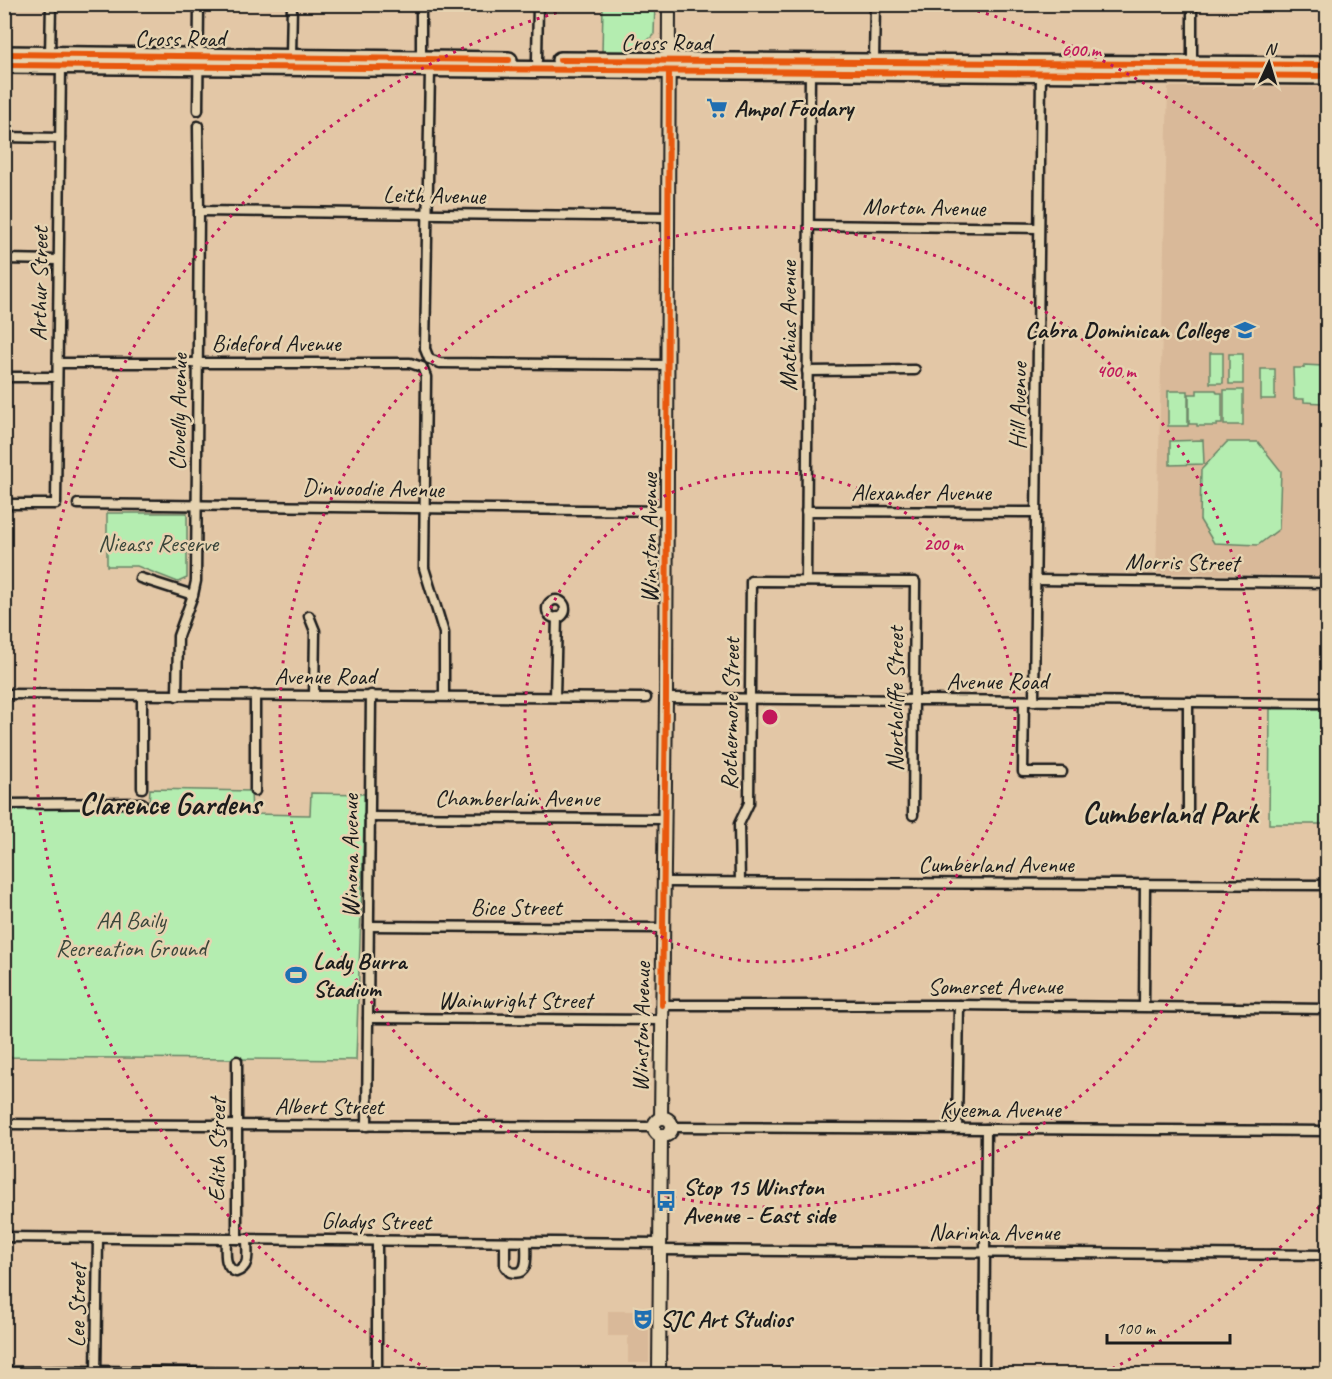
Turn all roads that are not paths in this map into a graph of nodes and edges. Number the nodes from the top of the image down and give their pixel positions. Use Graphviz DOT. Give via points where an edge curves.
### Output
graph roads {
  1 [pos="51,4"];
  2 [pos="199,4"];
  3 [pos="292,4"];
  4 [pos="421,4"];
  5 [pos="538,4"];
  6 [pos="669,4"];
  7 [pos="875,4"];
  8 [pos="1192,4"];
  9 [pos="4,54"];
  10 [pos="56,60"];
  11 [pos="199,62"];
  12 [pos="291,62"];
  13 [pos="425,64"];
  14 [pos="4,65"];
  15 [pos="537,65"];
  16 [pos="1328,65"];
  17 [pos="669,66"];
  18 [pos="810,66"];
  19 [pos="874,66"];
  20 [pos="1041,69"];
  21 [pos="1192,69"];
  22 [pos="1328,76"];
  23 [pos="198,110"];
  24 [pos="198,126"];
  25 [pos="4,137"];
  26 [pos="60,138"];
  27 [pos="199,211"];
  28 [pos="428,214"];
  29 [pos="668,217"];
  30 [pos="808,225"];
  31 [pos="1039,228"];
  32 [pos="4,259"];
  33 [pos="58,260"];
  34 [pos="198,362"];
  35 [pos="57,363"];
  36 [pos="668,365"];
  37 [pos="915,370"];
  38 [pos="807,371"];
  39 [pos="4,377"];
  40 [pos="57,377"];
  41 [pos="4,504"];
  42 [pos="78,504"];
  43 [pos="196,505"];
  44 [pos="425,509"];
  45 [pos="806,511"];
  46 [pos="667,512"];
  47 [pos="1036,512"];
  48 [pos="140,578"];
  49 [pos="1036,580"];
  50 [pos="806,581"];
  51 [pos="1328,583"];
  52 [pos="193,595"];
  53 [pos="309,616"];
  54 [pos="557,618"];
  55 [pos="4,694"];
  56 [pos="314,694"];
  57 [pos="255,695"];
  58 [pos="371,695"];
  59 [pos="142,696"];
  60 [pos="177,696"];
  61 [pos="444,696"];
  62 [pos="555,697"];
  63 [pos="646,698"];
  64 [pos="666,698"];
  65 [pos="750,698"];
  66 [pos="914,700"];
  67 [pos="1024,701"];
  68 [pos="1034,701"];
  69 [pos="1188,702"];
  70 [pos="1328,703"];
  71 [pos="1062,772"];
  72 [pos="142,788"];
  73 [pos="255,791"];
  74 [pos="142,803"];
  75 [pos="4,804"];
  76 [pos="913,815"];
  77 [pos="369,817"];
  78 [pos="1188,817"];
  79 [pos="665,819"];
  80 [pos="664,882"];
  81 [pos="740,882"];
  82 [pos="1145,884"];
  83 [pos="1328,885"];
  84 [pos="369,926"];
  85 [pos="663,928"];
  86 [pos="662,1005"];
  87 [pos="958,1005"];
  88 [pos="1144,1006"];
  89 [pos="1328,1009"];
  90 [pos="368,1018"];
  91 [pos="662,1020"];
  92 [pos="237,1061"];
  93 [pos="4,1124"];
  94 [pos="237,1125"];
  95 [pos="367,1126"];
  96 [pos="671,1126"];
  97 [pos="659,1127"];
  98 [pos="957,1128"];
  99 [pos="986,1129"];
  100 [pos="1328,1131"];
  101 [pos="4,1237"];
  102 [pos="98,1238"];
  103 [pos="226,1239"];
  104 [pos="237,1239"];
  105 [pos="247,1239"];
  106 [pos="377,1240"];
  107 [pos="505,1242"];
  108 [pos="526,1242"];
  109 [pos="660,1246"];
  110 [pos="985,1252"];
  111 [pos="1328,1255"];
  112 [pos="4,1372"];
  113 [pos="96,1373"];
  114 [pos="237,1374"];
  115 [pos="346,1374"];
  116 [pos="377,1374"];
  117 [pos="659,1374"];
  118 [pos="984,1374"];
  1 -- 10 [label="street, Arthur Street"];
  2 -- 11 [label="street"];
  3 -- 12 [label="street"];
  4 -- 13 [label="street"];
  5 -- 15 [label="street"];
  6 -- 17 [label="street, Winston Avenue"];
  7 -- 19 [label="street"];
  8 -- 21 [label="street"];
  9 -- 10 [label="highway, Cross Road"];
  10 -- 11 [label="highway, Cross Road"];
  10 -- 14 [label="highway, Cross Road"];
  10 -- 26 [label="street, Arthur Street"];
  11 -- 12 [label="highway, Cross Road"];
  11 -- 23 [label="street"];
  12 -- 13 [label="highway, Cross Road"];
  13 -- 15 [label="highway, Cross Road"];
  13 -- 28 [label="street"];
  15 -- 17 [label="highway, Cross Road"];
  16 -- 21 [label="highway, Cross Road"];
  17 -- 18 [label="highway, Cross Road"];
  17 -- 29 [label="street, Winston Avenue"];
  18 -- 19 [label="highway, Cross Road"];
  18 -- 30 [label="street, Mathias Avenue"];
  19 -- 20 [label="highway, Cross Road"];
  20 -- 21 [label="highway, Cross Road"];
  20 -- 31 [label="street, Hill Avenue"];
  21 -- 22 [label="highway, Cross Road"];
  24 -- 27 [label="street, Clovelly Avenue"];
  25 -- 26 [label="street"];
  26 -- 33 [label="street, Arthur Street"];
  27 -- 28 [label="street, Leith Avenue"];
  27 -- 34 [label="street, Clovelly Avenue"];
  28 -- 29 [label="street, Leith Avenue"];
  28 -- 36 [label="street" via="425,349 429,359 440,363"];
  29 -- 36 [label="street, Winston Avenue"];
  30 -- 31 [label="street, Morton Avenue"];
  30 -- 38 [label="street, Mathias Avenue"];
  31 -- 47 [label="street, Hill Avenue"];
  32 -- 33 [label="street"];
  33 -- 35 [label="street, Arthur Street"];
  34 -- 35 [label="street, Bideford Avenue"];
  34 -- 43 [label="street, Clovelly Avenue"];
  34 -- 44 [label="street, Bideford Avenue" via="410,363 422,367 426,377"];
  35 -- 40 [label="street, Arthur Street"];
  36 -- 46 [label="street, Winston Avenue"];
  37 -- 38 [label="street"];
  38 -- 45 [label="street, Mathias Avenue"];
  39 -- 40 [label="street"];
  40 -- 41 [label="street, Arthur Street" via="56,504"];
  42 -- 43 [label="street, Dinwoodie Avenue"];
  43 -- 44 [label="street, Dinwoodie Avenue"];
  43 -- 52 [label="street, Clovelly Avenue"];
  44 -- 46 [label="street, Dinwoodie Avenue"];
  44 -- 61 [label="street" via="424,568 444,633"];
  45 -- 47 [label="street, Alexander Avenue"];
  45 -- 50 [label="street, Mathias Avenue"];
  46 -- 64 [label="street, Winston Avenue"];
  47 -- 49 [label="street, Hill Avenue"];
  48 -- 52 [label="street"];
  49 -- 51 [label="street, Morris Street"];
  49 -- 68 [label="street, Hill Avenue"];
  50 -- 65 [label="street, Rothermore Street" via="752,581"];
  50 -- 66 [label="street, Northcliffe Street" via="915,582"];
  52 -- 60 [label="street, Clovelly Avenue" via="178,636"];
  53 -- 56 [label="street" via="315,631"];
  54 -- 62 [label="street"];
  55 -- 59 [label="street, Avenue Road"];
  56 -- 57 [label="street, Avenue Road"];
  56 -- 58 [label="street, Avenue Road"];
  57 -- 60 [label="street, Avenue Road"];
  57 -- 73 [label="street"];
  58 -- 61 [label="street, Avenue Road"];
  58 -- 77 [label="street, Winona Avenue"];
  59 -- 60 [label="street, Avenue Road"];
  59 -- 72 [label="street"];
  61 -- 62 [label="street, Avenue Road"];
  62 -- 63 [label="street, Avenue Road"];
  64 -- 65 [label="street, Avenue Road"];
  64 -- 79 [label="street, Winston Avenue"];
  65 -- 66 [label="street, Avenue Road"];
  65 -- 81 [label="street, Rothermore Street" via="749,803 739,824"];
  66 -- 67 [label="street, Avenue Road"];
  66 -- 76 [label="street, Northcliffe Street"];
  67 -- 68 [label="street, Avenue Road"];
  67 -- 71 [label="street" via="1023,771"];
  68 -- 69 [label="street, Avenue Road"];
  69 -- 70 [label="street, Avenue Road"];
  69 -- 78 [label="street"];
  74 -- 75 [label="street"];
  77 -- 79 [label="street, Chamberlain Avenue"];
  77 -- 84 [label="street, Winona Avenue"];
  79 -- 80 [label="street, Winston Avenue"];
  80 -- 81 [label="street, Cumberland Avenue"];
  80 -- 85 [label="street, Winston Avenue"];
  81 -- 82 [label="street, Cumberland Avenue"];
  82 -- 83 [label="street, Cumberland Avenue"];
  82 -- 88 [label="street"];
  84 -- 85 [label="street, Bice Street"];
  84 -- 90 [label="street, Winona Avenue"];
  85 -- 86 [label="street, Winston Avenue"];
  86 -- 87 [label="street, Somerset Avenue"];
  86 -- 91 [label="street, Winston Avenue"];
  87 -- 88 [label="street, Somerset Avenue"];
  87 -- 98 [label="street"];
  88 -- 89 [label="street, Somerset Avenue"];
  90 -- 91 [label="street, Wainwright Street"];
  90 -- 95 [label="street, Winona Avenue"];
  91 -- 97 [label="street, Winston Avenue"];
  92 -- 94 [label="street, Edith Street"];
  93 -- 94 [label="street, Albert Street"];
  94 -- 95 [label="street, Albert Street"];
  94 -- 104 [label="street, Edith Street"];
  95 -- 97 [label="street, Albert Street"];
  96 -- 97 [label="street" via="669,1133"];
  96 -- 98 [label="street, Kyeema Avenue"];
  97 -- 109 [label="street, Winston Avenue"];
  98 -- 99 [label="street, Kyeema Avenue"];
  99 -- 100 [label="street, Kyeema Avenue"];
  99 -- 110 [label="street"];
  101 -- 102 [label="street, Gladys Street"];
  102 -- 103 [label="street, Gladys Street"];
  102 -- 113 [label="street, Lee Street"];
  103 -- 104 [label="street, Gladys Street"];
  103 -- 105 [label="street" via="226,1265 236,1272 246,1265"];
  104 -- 105 [label="street, Gladys Street"];
  105 -- 106 [label="street, Gladys Street"];
  106 -- 107 [label="street, Gladys Street"];
  106 -- 116 [label="street"];
  107 -- 108 [label="street, Gladys Street"];
  107 -- 108 [label="street" via="506,1266 517,1274 526,1266"];
  108 -- 109 [label="street, Gladys Street"];
  109 -- 110 [label="street, Narinna Avenue"];
  109 -- 117 [label="street, Winston Avenue"];
  110 -- 111 [label="street, Narinna Avenue"];
  110 -- 118 [label="street"];
  112 -- 113 [label="street"];
  113 -- 114 [label="street"];
  114 -- 115 [label="street"];
}
